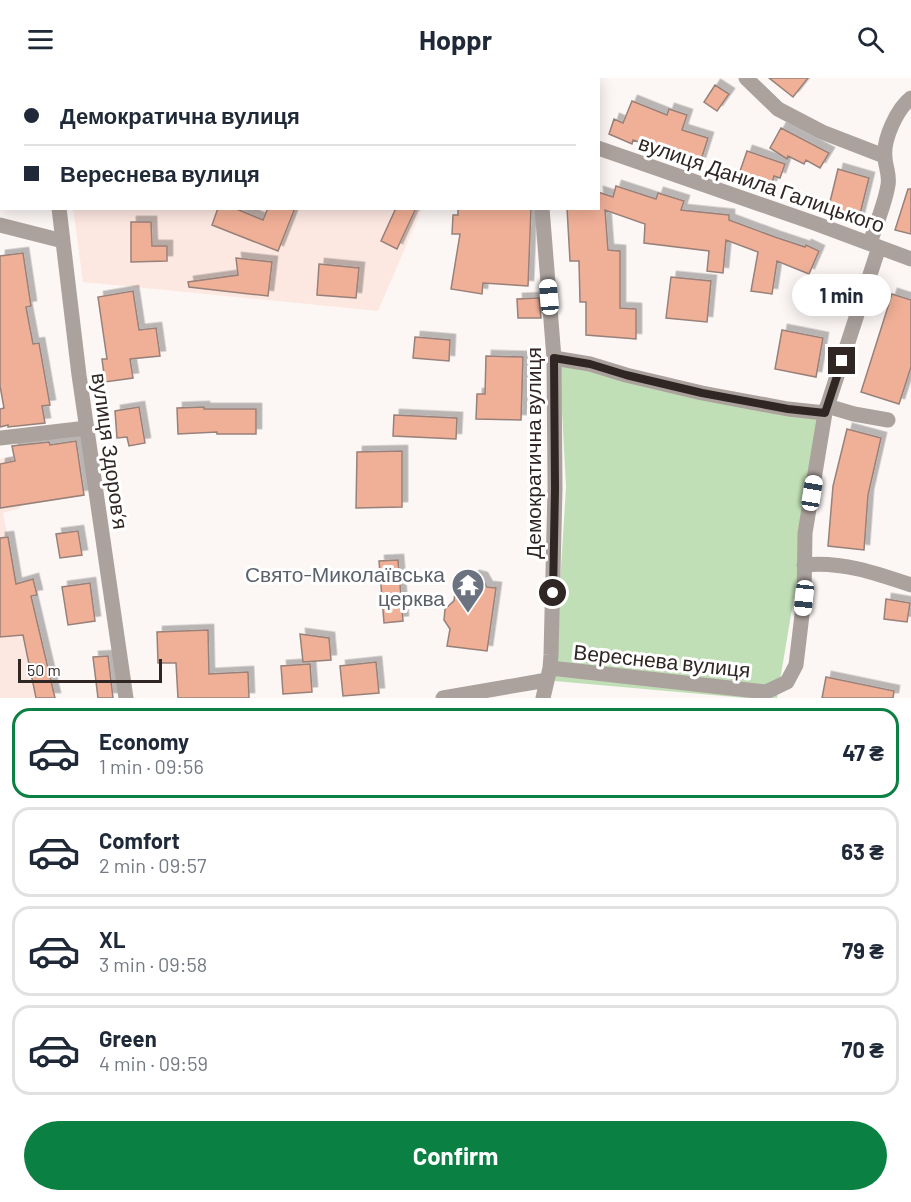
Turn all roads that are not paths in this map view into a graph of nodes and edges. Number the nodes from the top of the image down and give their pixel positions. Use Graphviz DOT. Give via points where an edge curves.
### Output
graph roads {
  1 [pos="746,78"];
  2 [pos="911,98"];
  3 [pos="600,149"];
  4 [pos="884,156"];
  5 [pos="59,210"];
  6 [pos="542,210"];
  7 [pos="0,225"];
  8 [pos="63,241"];
  9 [pos="874,245"];
  10 [pos="911,259"];
  11 [pos="554,358"];
  12 [pos="826,410"];
  13 [pos="888,420"];
  14 [pos="87,428"];
  15 [pos="0,438"];
  16 [pos="804,565"];
  17 [pos="911,585"];
  18 [pos="548,674"];
  19 [pos="126,698"];
  20 [pos="442,698"];
  21 [pos="543,698"];
  1 -- 4 [label="street" via="778,108 822,132"];
  2 -- 4 [label="street" via="894,118"];
  3 -- 9 [label="street, вулиця Данила Галицького"];
  4 -- 9 [label="street, Вереснева вулиця" via="888,184"];
  5 -- 8 [label="street, вулиця Здоровʼя"];
  6 -- 11 [label="street, Демократична вулиця"];
  7 -- 8 [label="street"];
  8 -- 14 [label="street, вулиця Здоровʼя"];
  9 -- 10 [label="street, вулиця Данила Галицького"];
  9 -- 12 [label="street, Вереснева вулиця"];
  11 -- 12 [label="street" via="702,393 788,409"];
  11 -- 18 [label="street, Демократична вулиця" via="555,530"];
  12 -- 13 [label="street"];
  12 -- 16 [label="street, Вереснева вулиця" via="805,533"];
  14 -- 15 [label="street"];
  14 -- 19 [label="street, вулиця Здоровʼя"];
  16 -- 17 [label="street" via="836,564"];
  16 -- 18 [label="street, Вереснева вулиця" via="796,665 787,682 766,692"];
  18 -- 20 [label="street, Вереснева вулиця"];
  18 -- 21 [label="street, Демократична вулиця"];
}
